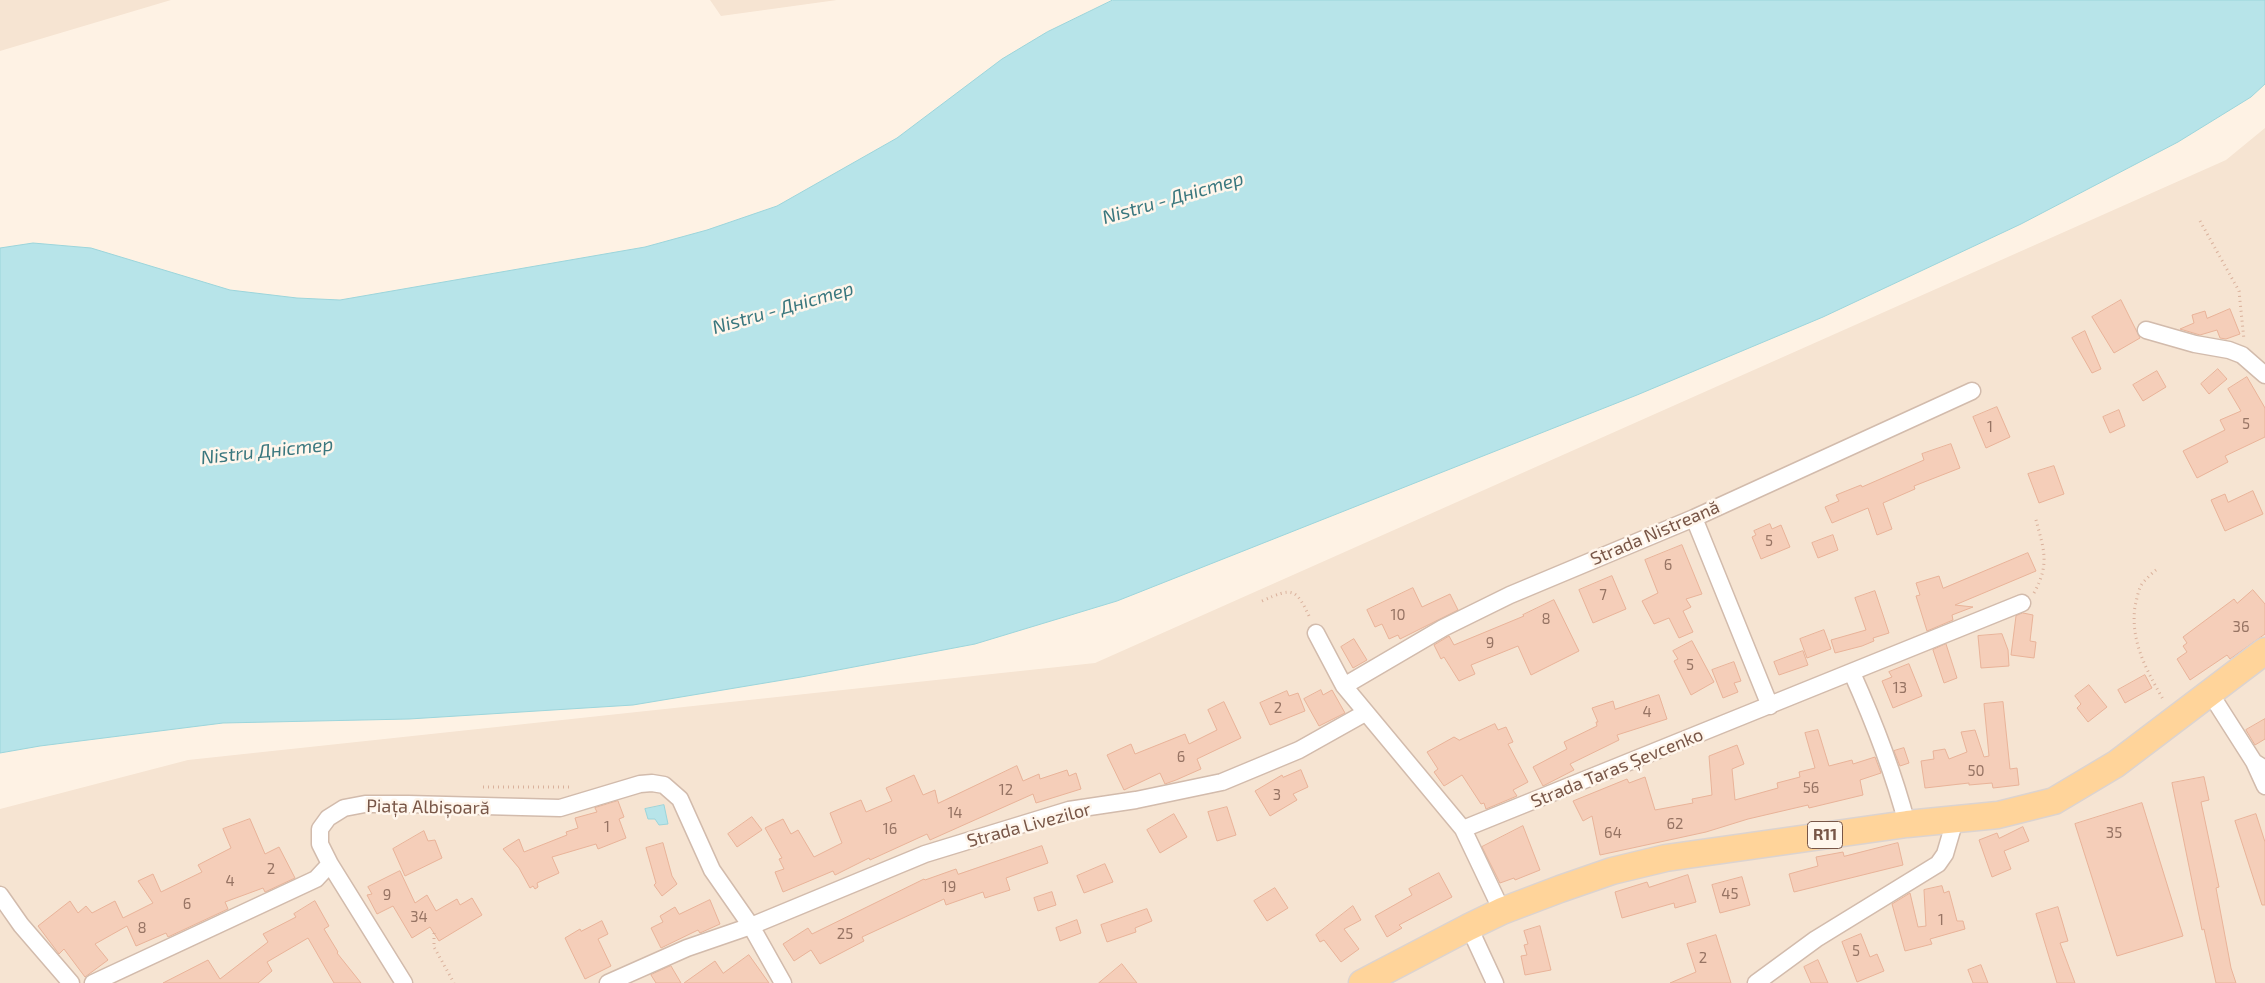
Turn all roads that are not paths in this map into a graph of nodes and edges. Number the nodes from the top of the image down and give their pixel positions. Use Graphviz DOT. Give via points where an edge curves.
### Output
graph roads {
  1 [pos="2146,330"];
  2 [pos="2265,375"];
  3 [pos="1972,391"];
  4 [pos="1694,518"];
  5 [pos="2022,603"];
  6 [pos="1316,633"];
  7 [pos="2265,651"];
  8 [pos="1852,673"];
  9 [pos="1344,686"];
  10 [pos="2210,693"];
  11 [pos="1770,706"];
  12 [pos="1365,713"];
  13 [pos="2260,766"];
  14 [pos="2265,786"];
  15 [pos="1955,820"];
  16 [pos="1907,824"];
  17 [pos="1463,829"];
  18 [pos="330,864"];
  19 [pos="0,895"];
  20 [pos="1502,911"];
  21 [pos="751,926"];
  22 [pos="1468,927"];
  23 [pos="71,983"];
  24 [pos="93,983"];
  25 [pos="404,983"];
  26 [pos="608,983"];
  27 [pos="783,983"];
  28 [pos="1362,983"];
  29 [pos="1495,983"];
  30 [pos="1756,983"];
  1 -- 2 [label="street" via="2229,350 2242,355"];
  3 -- 4 [label="street, Strada Nistreană"];
  4 -- 9 [label="street, Strada Nistreană" via="1481,609"];
  4 -- 11 [label="street"];
  5 -- 8 [label="street, Strada Taras Șevcenko"];
  6 -- 9 [label="street"];
  7 -- 10 [label="main road, R11"];
  8 -- 11 [label="street, Strada Taras Șevcenko"];
  8 -- 16 [label="street" via="1880,737"];
  9 -- 12 [label="street"];
  10 -- 13 [label="street"];
  10 -- 15 [label="main road, R11" via="2116,764 2054,801 1998,815"];
  11 -- 17 [label="street, Strada Taras Șevcenko"];
  12 -- 17 [label="street"];
  12 -- 21 [label="street, Strada Livezilor" via="1299,750 1222,782 1069,810 925,854"];
  13 -- 14 [label="street"];
  15 -- 16 [label="main road, R11"];
  15 -- 30 [label="street" via="1946,854 1938,864 1816,939"];
  16 -- 20 [label="main road, R11" via="1666,858 1612,871"];
  17 -- 20 [label="street"];
  18 -- 21 [label="street, Piața Albișoară" via="320,844 320,829 328,818 344,808 365,804 560,808 652,783 664,785 680,798 712,870"];
  18 -- 24 [label="street" via="316,879"];
  18 -- 25 [label="street"];
  19 -- 23 [label="street"];
  20 -- 22 [label="main road, R11"];
  21 -- 26 [label="street, Strada Livezilor" via="687,948"];
  21 -- 27 [label="street"];
  22 -- 28 [label="main road, R11"];
  22 -- 29 [label="street"];
}
